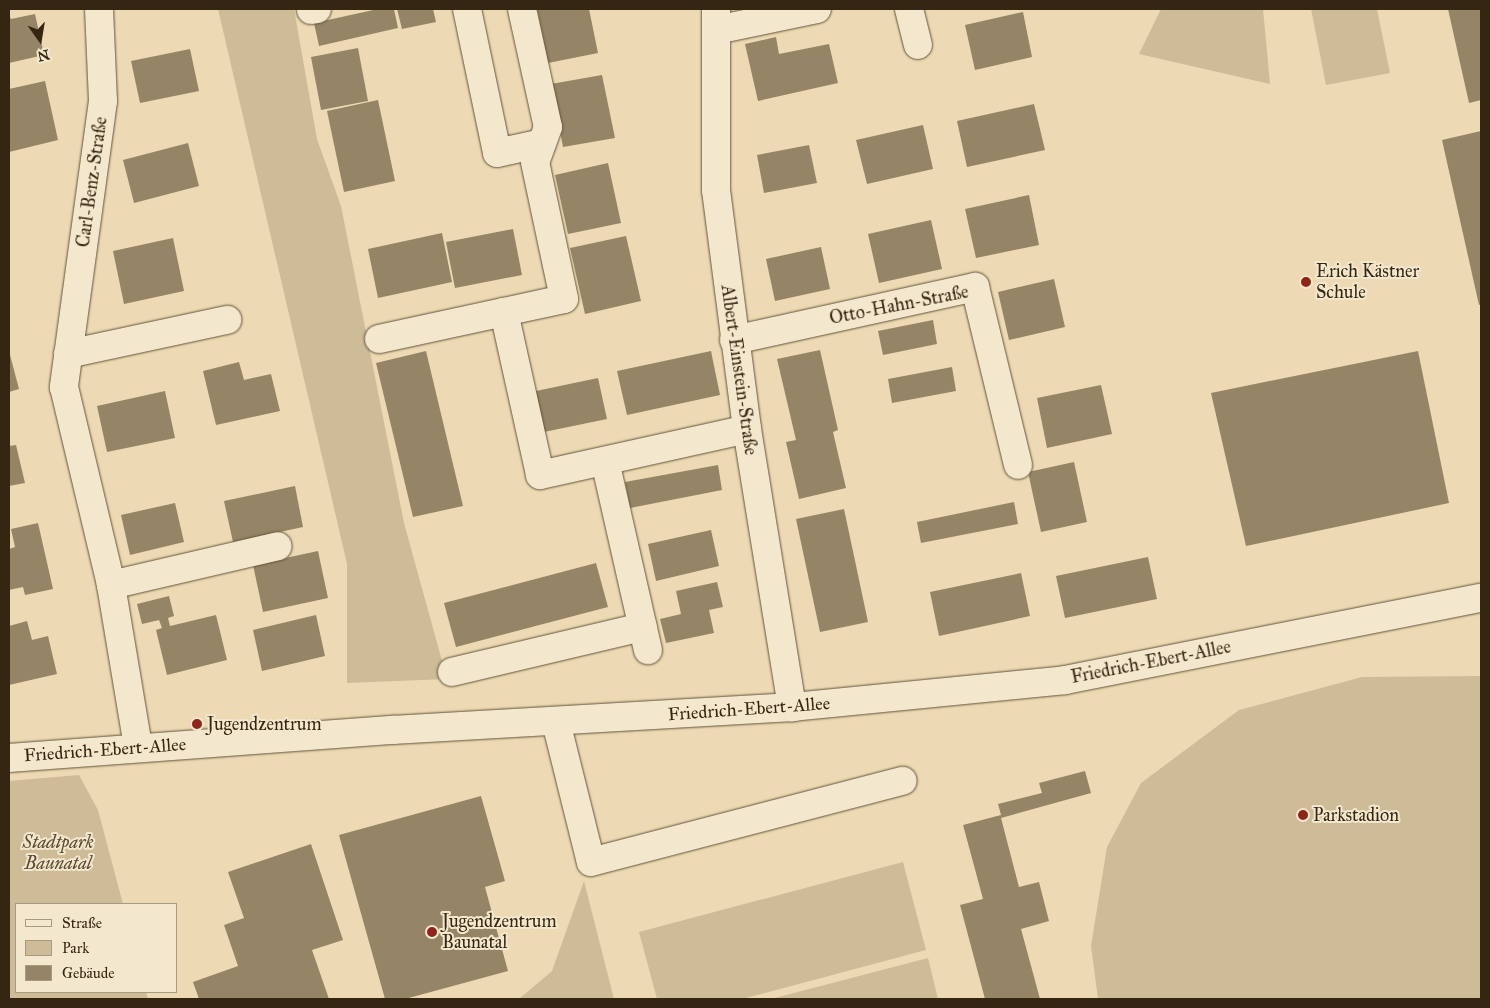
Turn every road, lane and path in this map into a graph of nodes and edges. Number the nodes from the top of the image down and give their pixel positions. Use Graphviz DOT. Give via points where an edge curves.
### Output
graph roads {
  1 [pos="99,9"];
  2 [pos="467,9"];
  3 [pos="522,9"];
  4 [pos="817,9"];
  5 [pos="909,9"];
  6 [pos="716,19"];
  7 [pos="918,45"];
  8 [pos="542,143"];
  9 [pos="504,312"];
  10 [pos="227,320"];
  11 [pos="379,339"];
  12 [pos="734,340"];
  13 [pos="68,354"];
  14 [pos="747,429"];
  15 [pos="605,461"];
  16 [pos="1018,465"];
  17 [pos="278,546"];
  18 [pos="111,585"];
  19 [pos="1481,598"];
  20 [pos="452,672"];
  21 [pos="792,707"];
  22 [pos="556,722"];
  23 [pos="138,747"];
  24 [pos="9,758"];
  25 [pos="903,781"];
  1 -- 13 [label="street, Carl-Benz-Straße" via="103,101"];
  2 -- 8 [label="street" via="498,153"];
  3 -- 8 [label="street" via="548,126"];
  4 -- 6 [label="street, Albert-Einstein-Straße"];
  5 -- 7 [label="street"];
  6 -- 12 [label="street, Albert-Einstein-Straße" via="716,190"];
  8 -- 9 [label="street" via="535,162 564,300"];
  9 -- 11 [label="street"];
  9 -- 15 [label="street" via="540,475"];
  10 -- 13 [label="street"];
  12 -- 14 [label="street, Albert-Einstein-Straße"];
  12 -- 16 [label="street, Otto-Hahn-Straße" via="975,287"];
  13 -- 18 [label="street, Carl-Benz-Straße" via="64,387"];
  14 -- 15 [label="street"];
  14 -- 21 [label="street, Albert-Einstein-Straße"];
  15 -- 20 [label="street" via="646,639"];
  17 -- 18 [label="street"];
  18 -- 23 [label="street, Carl-Benz-Straße"];
  19 -- 21 [label="street, Friedrich-Ebert-Allee" via="1065,680"];
  21 -- 22 [label="street, Friedrich-Ebert-Allee"];
  22 -- 23 [label="street, Friedrich-Ebert-Allee"];
  22 -- 25 [label="street" via="591,862"];
  23 -- 24 [label="street, Friedrich-Ebert-Allee"];
}
